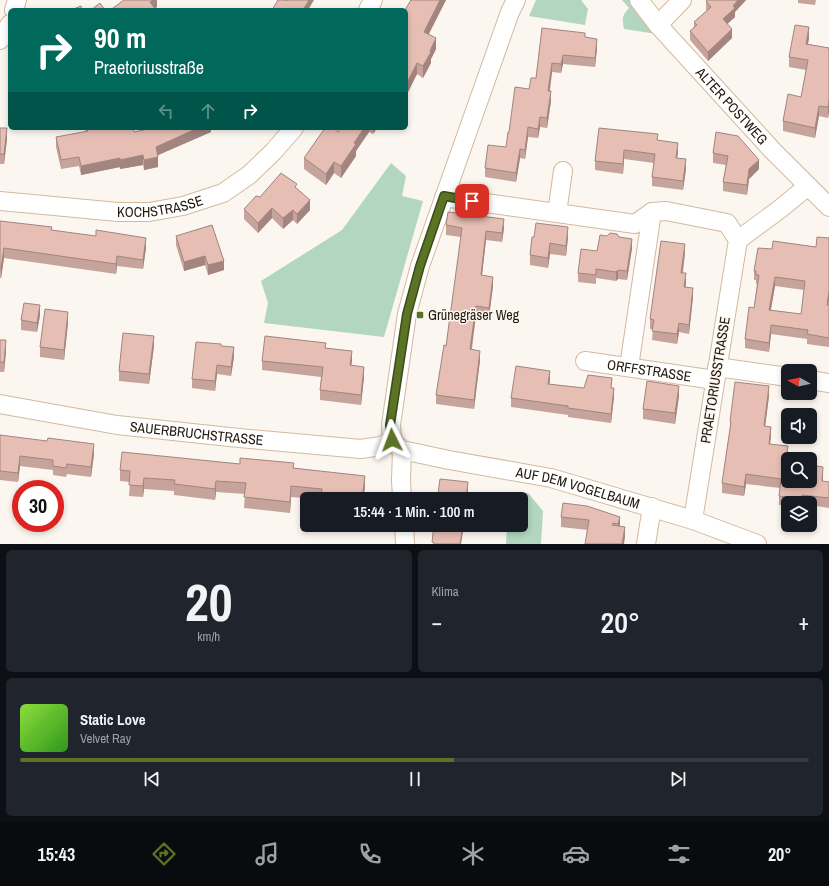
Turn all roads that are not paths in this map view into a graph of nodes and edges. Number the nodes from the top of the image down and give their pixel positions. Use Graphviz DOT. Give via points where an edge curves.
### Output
graph roads {
  1 [pos="516,0"];
  2 [pos="639,0"];
  3 [pos="682,0"];
  4 [pos="658,24"];
  5 [pos="8,27"];
  6 [pos="0,40"];
  7 [pos="292,130"];
  8 [pos="563,171"];
  9 [pos="808,186"];
  10 [pos="444,196"];
  11 [pos="0,201"];
  12 [pos="829,207"];
  13 [pos="652,212"];
  14 [pos="557,213"];
  15 [pos="738,240"];
  16 [pos="585,361"];
  17 [pos="629,367"];
  18 [pos="716,373"];
  19 [pos="781,377"];
  20 [pos="817,381"];
  21 [pos="829,383"];
  22 [pos="0,404"];
  23 [pos="397,445"];
  24 [pos="402,492"];
  25 [pos="652,507"];
  26 [pos="693,520"];
  27 [pos="404,532"];
  28 [pos="405,544"];
  29 [pos="646,544"];
  30 [pos="757,544"];
  1 -- 10 [label="street"];
  2 -- 4 [label="street, ALTER POSTWEG"];
  3 -- 4 [label="street"];
  4 -- 9 [label="street, ALTER POSTWEG" via="768,146"];
  5 -- 6 [label="street"];
  7 -- 11 [label="street, KOCHSTRASSE" via="249,175 223,193 183,206 149,212 118,212"];
  8 -- 14 [label="street"];
  9 -- 12 [label="street, ALTER POSTWEG"];
  9 -- 15 [label="street"];
  10 -- 14 [label="street"];
  10 -- 23 [label="street" via="407,314 390,425"];
  13 -- 14 [label="street" via="635,224"];
  13 -- 15 [label="street" via="666,211 727,223"];
  13 -- 17 [label="street"];
  15 -- 18 [label="street, PRAETORIUSSTRASSE"];
  16 -- 17 [label="street, ORFFSTRASSE"];
  17 -- 18 [label="street, ORFFSTRASSE"];
  18 -- 19 [label="street, ORFFSTRASSE"];
  18 -- 26 [label="street, PRAETORIUSSTRASSE"];
  20 -- 21 [label="street"];
  22 -- 23 [label="street, SAUERBRUCHSTRASSE" via="117,425 300,444 361,450"];
  23 -- 24 [label="street"];
  23 -- 25 [label="street, AUF DEM VOGELBAUM" via="449,460 551,478"];
  25 -- 26 [label="street, AUF DEM VOGELBAUM"];
  25 -- 29 [label="street"];
  26 -- 30 [label="street, AUF DEM VOGELBAUM"];
  27 -- 28 [label="street"];
}
